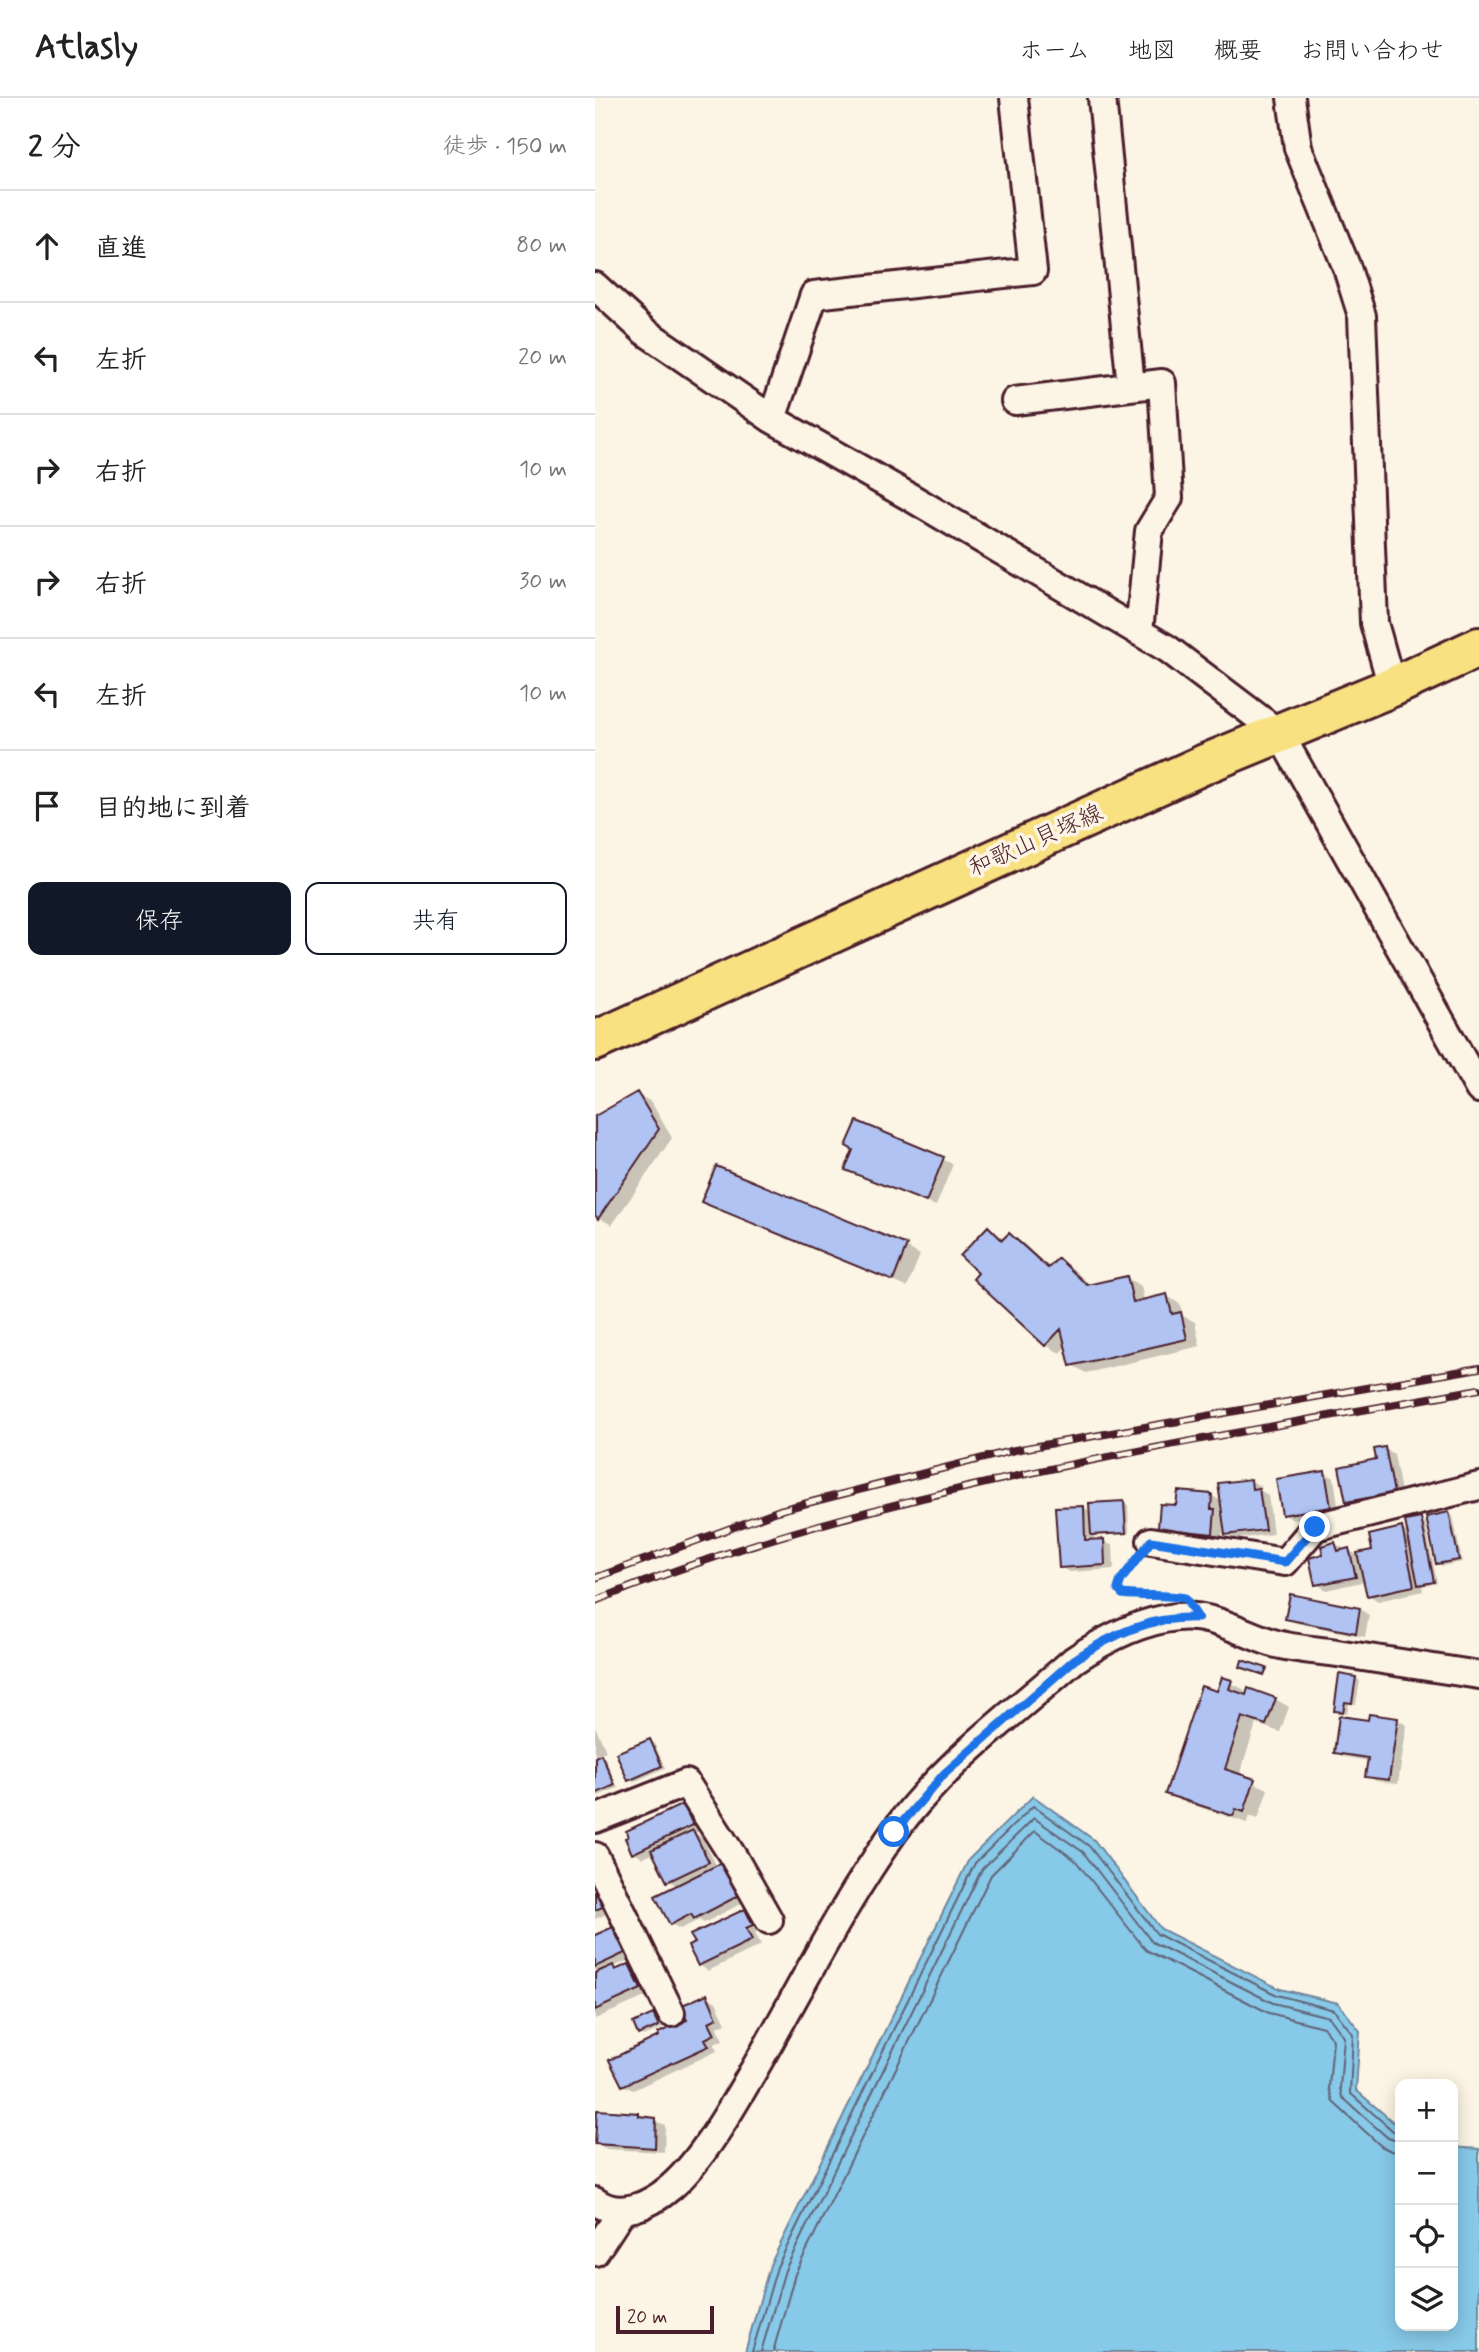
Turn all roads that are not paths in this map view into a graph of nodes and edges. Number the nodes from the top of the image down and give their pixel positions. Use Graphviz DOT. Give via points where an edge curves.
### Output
graph roads {
  1 [pos="1014,98"];
  2 [pos="1102,98"];
  3 [pos="1291,98"];
  4 [pos="595,286"];
  5 [pos="1131,386"];
  6 [pos="1015,401"];
  7 [pos="772,419"];
  8 [pos="1139,632"];
  9 [pos="1479,647"];
  10 [pos="1392,687"];
  11 [pos="1280,734"];
  12 [pos="595,1041"];
  13 [pos="1479,1089"];
  14 [pos="1479,1486"];
  15 [pos="1151,1541"];
  16 [pos="1479,1675"];
  17 [pos="595,1819"];
  18 [pos="595,1856"];
  19 [pos="769,1920"];
  20 [pos="671,2013"];
  21 [pos="595,2201"];
  22 [pos="622,2211"];
  23 [pos="595,2252"];
  1 -- 7 [label="street" via="1033,271 814,295"];
  2 -- 5 [label="street"];
  3 -- 10 [label="street" via="1298,148 1362,316 1374,623"];
  4 -- 7 [label="street" via="644,331"];
  5 -- 6 [label="street"];
  5 -- 8 [label="street" via="1161,383 1169,498 1149,531"];
  7 -- 8 [label="street"];
  8 -- 11 [label="street"];
  9 -- 10 [label="main road, 和歌山貝塚線"];
  10 -- 11 [label="main road, 和歌山貝塚線"];
  11 -- 12 [label="main road, 和歌山貝塚線"];
  11 -- 13 [label="street"];
  14 -- 15 [label="street" via="1315,1527 1285,1562"];
  16 -- 22 [label="street" via="1274,1643 1219,1621 1198,1618 1153,1622 1098,1643 926,1793 894,1832 731,2109 684,2174 656,2199"];
  17 -- 19 [label="street" via="686,1783"];
  18 -- 20 [label="street"];
  21 -- 22 [label="street"];
  22 -- 23 [label="street"];
}
